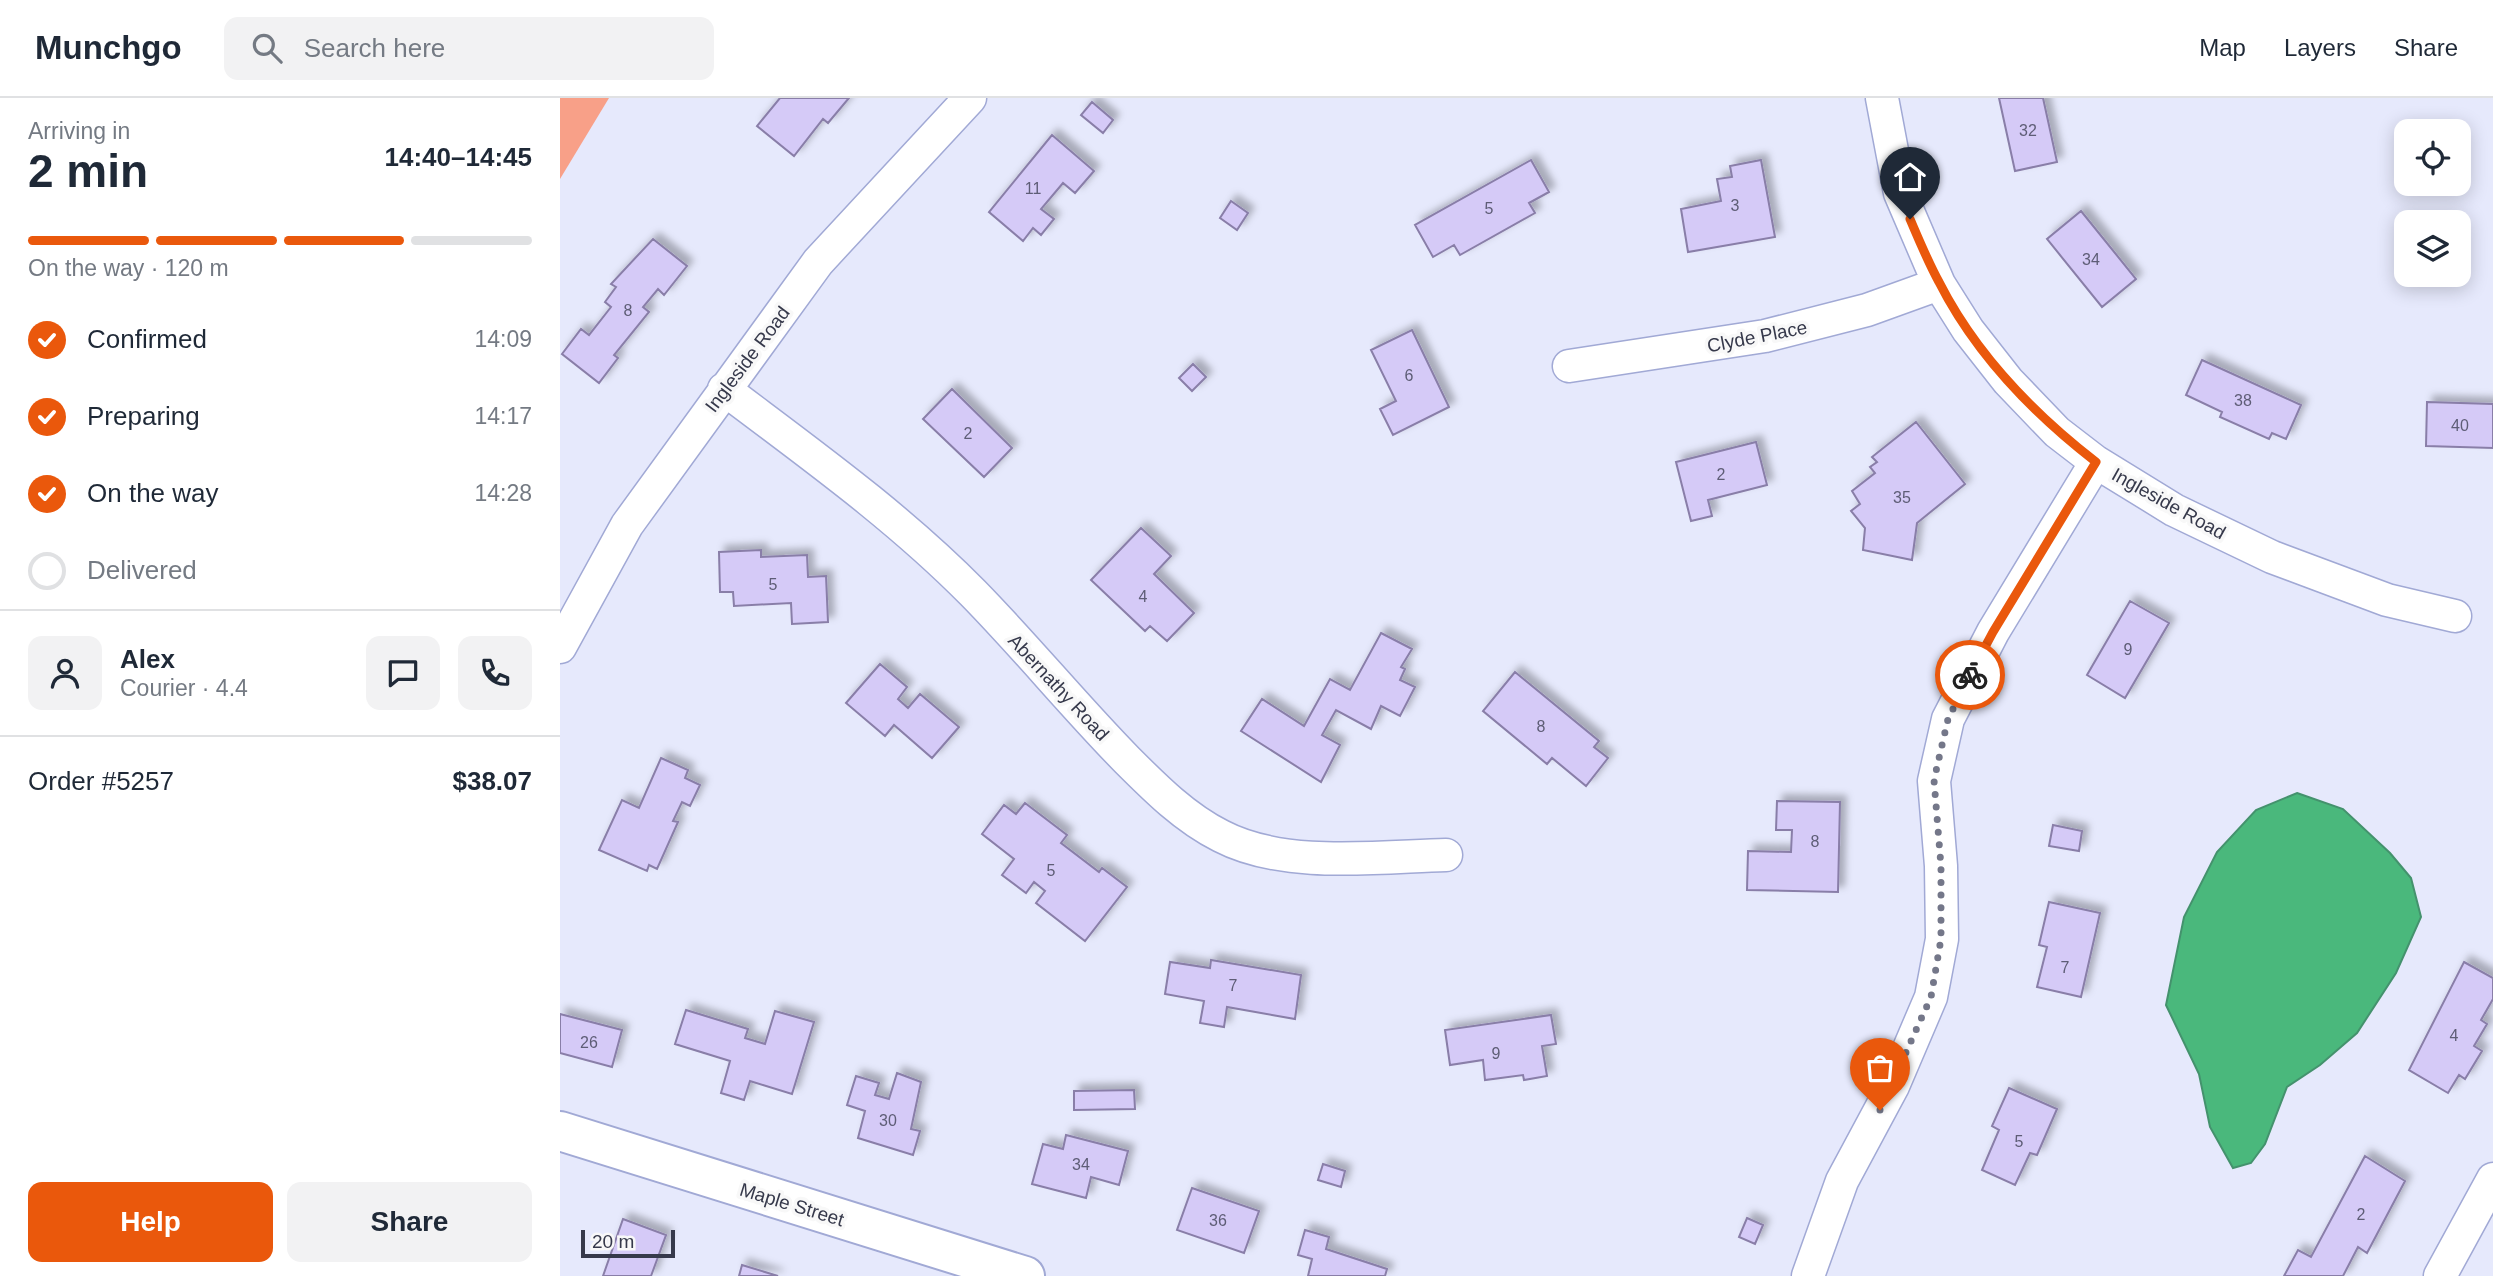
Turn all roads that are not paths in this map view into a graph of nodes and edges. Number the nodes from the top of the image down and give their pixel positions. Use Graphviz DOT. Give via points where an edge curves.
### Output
graph roads {
  1 [pos="970,98"];
  2 [pos="1882,98"];
  3 [pos="1939,284"];
  4 [pos="1569,366"];
  5 [pos="724,389"];
  6 [pos="2096,462"];
  7 [pos="2455,616"];
  8 [pos="560,646"];
  9 [pos="1446,855"];
  10 [pos="560,1131"];
  11 [pos="2493,1179"];
  12 [pos="1025,1276"];
  13 [pos="1808,1276"];
  14 [pos="2440,1276"];
  1 -- 5 [label="street, Ingleside Road" via="818,262"];
  2 -- 3 [label="street, Ingleside Road" via="1900,193"];
  3 -- 4 [label="street, Clyde Place" via="1867,310 1765,337"];
  3 -- 6 [label="street, Ingleside Road" via="2008,381 2057,432"];
  5 -- 8 [label="street, Ingleside Road" via="626,525"];
  5 -- 9 [label="street, Abernathy Road" via="884,510 973,593 1088,720 1190,817 1223,837 1267,852 1313,859"];
  6 -- 7 [label="street, Ingleside Road" via="2174,510 2272,557 2387,600"];
  6 -- 13 [label="street" via="1993,632 1948,719 1934,780 1941,939 1931,997 1893,1086 1842,1181"];
  10 -- 12 [label="main road, Maple Street"];
  11 -- 14 [label="street"];
}
